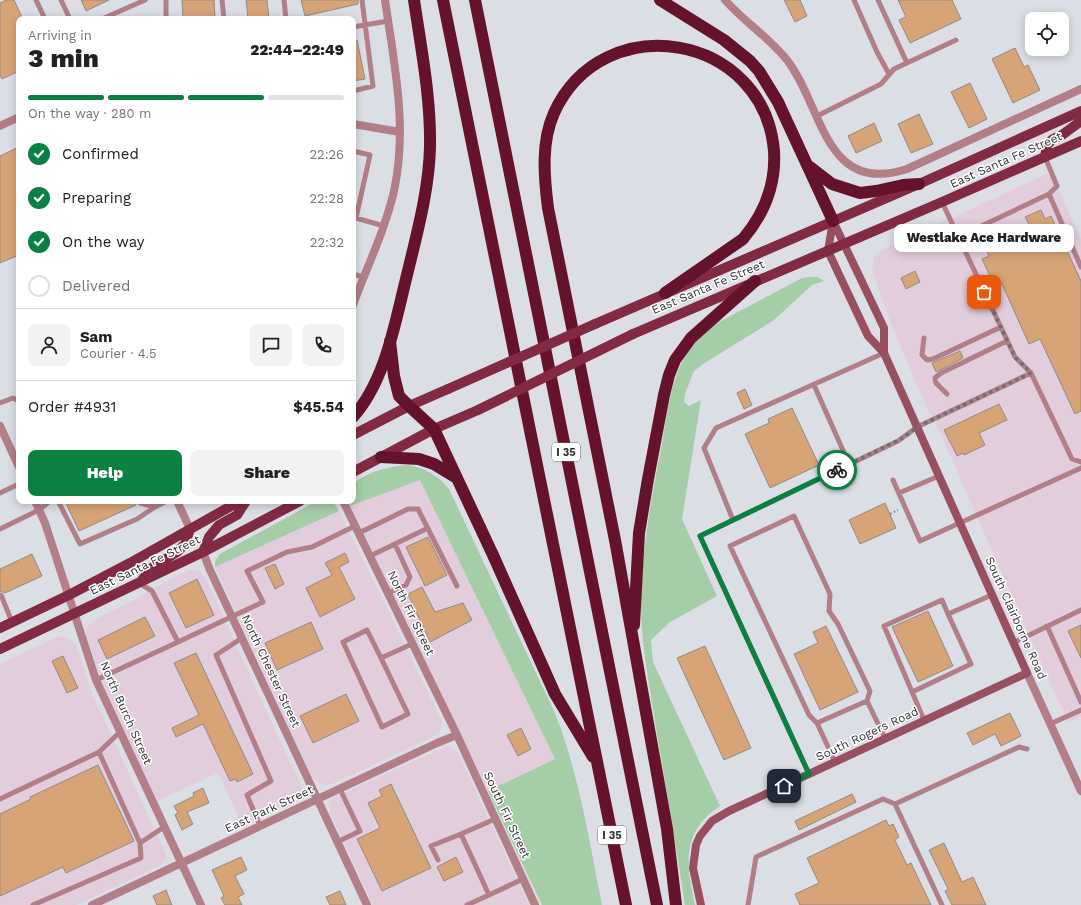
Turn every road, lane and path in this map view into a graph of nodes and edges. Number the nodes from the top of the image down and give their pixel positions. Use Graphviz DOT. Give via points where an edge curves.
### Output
graph roads {
  1 [pos="36,0"];
  2 [pos="61,0"];
  3 [pos="145,0"];
  4 [pos="166,0"];
  5 [pos="222,0"];
  6 [pos="284,0"];
  7 [pos="362,0"];
  8 [pos="385,0"];
  9 [pos="414,0"];
  10 [pos="443,0"];
  11 [pos="475,0"];
  12 [pos="660,0"];
  13 [pos="725,0"];
  14 [pos="854,0"];
  15 [pos="878,0"];
  16 [pos="44,16"];
  17 [pos="69,16"];
  18 [pos="109,16"];
  19 [pos="166,16"];
  20 [pos="224,16"];
  21 [pos="286,16"];
  22 [pos="388,21"];
  23 [pos="365,25"];
  24 [pos="356,26"];
  25 [pos="956,40"];
  26 [pos="907,63"];
  27 [pos="890,74"];
  28 [pos="1081,89"];
  29 [pos="356,90"];
  30 [pos="1081,111"];
  31 [pos="817,116"];
  32 [pos="16,118"];
  33 [pos="1081,121"];
  34 [pos="356,125"];
  35 [pos="0,126"];
  36 [pos="400,132"];
  37 [pos="1081,141"];
  38 [pos="356,151"];
  39 [pos="1045,157"];
  40 [pos="809,166"];
  41 [pos="919,184"];
  42 [pos="1049,194"];
  43 [pos="942,202"];
  44 [pos="356,210"];
  45 [pos="356,219"];
  46 [pos="833,221"];
  47 [pos="384,226"];
  48 [pos="958,237"];
  49 [pos="844,244"];
  50 [pos="828,251"];
  51 [pos="1081,267"];
  52 [pos="356,275"];
  53 [pos="363,278"];
  54 [pos="755,281"];
  55 [pos="665,293"];
  56 [pos="356,297"];
  57 [pos="1001,327"];
  58 [pos="924,338"];
  59 [pos="390,341"];
  60 [pos="1007,341"];
  61 [pos="884,354"];
  62 [pos="1031,373"];
  63 [pos="814,384"];
  64 [pos="947,394"];
  65 [pos="16,400"];
  66 [pos="0,403"];
  67 [pos="409,406"];
  68 [pos="356,414"];
  69 [pos="0,426"];
  70 [pos="917,427"];
  71 [pos="434,429"];
  72 [pos="356,433"];
  73 [pos="381,457"];
  74 [pos="16,461"];
  75 [pos="849,464"];
  76 [pos="1081,464"];
  77 [pos="356,470"];
  78 [pos="939,476"];
  79 [pos="457,478"];
  80 [pos="893,480"];
  81 [pos="16,485"];
  82 [pos="0,493"];
  83 [pos="899,493"];
  84 [pos="36,504"];
  85 [pos="46,504"];
  86 [pos="60,504"];
  87 [pos="144,504"];
  88 [pos="161,504"];
  89 [pos="178,504"];
  90 [pos="235,504"];
  91 [pos="244,504"];
  92 [pos="294,504"];
  93 [pos="344,504"];
  94 [pos="155,507"];
  95 [pos="39,510"];
  96 [pos="733,520"];
  97 [pos="960,522"];
  98 [pos="428,528"];
  99 [pos="0,529"];
  100 [pos="190,529"];
  101 [pos="357,529"];
  102 [pos="395,544"];
  103 [pos="203,552"];
  104 [pos="370,556"];
  105 [pos="140,583"];
  106 [pos="458,586"];
  107 [pos="388,593"];
  108 [pos="992,594"];
  109 [pos="0,595"];
  110 [pos="69,595"];
  111 [pos="1081,610"];
  112 [pos="75,614"];
  113 [pos="948,614"];
  114 [pos="232,617"];
  115 [pos="12,622"];
  116 [pos="1047,626"];
  117 [pos="0,628"];
  118 [pos="242,638"];
  119 [pos="632,639"];
  120 [pos="178,642"];
  121 [pos="1013,643"];
  122 [pos="412,644"];
  123 [pos="0,649"];
  124 [pos="381,658"];
  125 [pos="1027,673"];
  126 [pos="96,680"];
  127 [pos="912,692"];
  128 [pos="867,701"];
  129 [pos="1081,702"];
  130 [pos="1081,710"];
  131 [pos="924,720"];
  132 [pos="817,723"];
  133 [pos="1050,724"];
  134 [pos="120,732"];
  135 [pos="457,735"];
  136 [pos="885,738"];
  137 [pos="1026,749"];
  138 [pos="99,752"];
  139 [pos="835,762"];
  140 [pos="597,765"];
  141 [pos="809,774"];
  142 [pos="340,789"];
  143 [pos="1081,790"];
  144 [pos="0,799"];
  145 [pos="318,799"];
  146 [pos="895,804"];
  147 [pos="495,819"];
  148 [pos="260,826"];
  149 [pos="164,827"];
  150 [pos="461,834"];
  151 [pos="337,842"];
  152 [pos="140,843"];
  153 [pos="438,860"];
  154 [pos="181,863"];
  155 [pos="523,879"];
  156 [pos="489,895"];
  157 [pos="33,905"];
  158 [pos="92,905"];
  159 [pos="201,905"];
  160 [pos="367,905"];
  161 [pos="467,905"];
  162 [pos="535,905"];
  163 [pos="626,905"];
  164 [pos="657,905"];
  165 [pos="676,905"];
  166 [pos="701,905"];
  167 [pos="748,905"];
  168 [pos="942,905"];
  1 -- 16 [label="lane"];
  2 -- 17 [label="lane"];
  3 -- 18 [label="lane"];
  4 -- 19 [label="lane"];
  5 -- 20 [label="lane"];
  6 -- 21 [label="lane"];
  7 -- 23 [label="lane"];
  8 -- 22 [label="street"];
  9 -- 59 [label="highway" via="429,111 429,171 422,212"];
  10 -- 140 [label="highway, I 35"];
  11 -- 164 [label="highway, I 35"];
  12 -- 40 [label="highway" via="724,40 750,61 768,84"];
  13 -- 31 [label="street" via="787,60"];
  14 -- 27 [label="lane" via="877,52"];
  15 -- 26 [label="lane"];
  22 -- 23 [label="lane"];
  22 -- 36 [label="street" via="399,100"];
  23 -- 24 [label="lane"];
  23 -- 29 [label="lane" via="373,86"];
  25 -- 26 [label="lane"];
  26 -- 27 [label="lane" via="894,69"];
  27 -- 31 [label="lane" via="881,84"];
  28 -- 31 [label="street" via="894,173 870,174 850,166 830,144"];
  30 -- 41 [label="main road, East Santa Fe Street"];
  32 -- 35 [label="street"];
  33 -- 39 [label="main road" via="1053,139 1047,145"];
  34 -- 36 [label="street"];
  36 -- 47 [label="street" via="394,189"];
  37 -- 39 [label="main road, East Santa Fe Street"];
  38 -- 44 [label="lane" via="370,155"];
  39 -- 42 [label="lane" via="1057,186"];
  39 -- 43 [label="main road, East Santa Fe Street"];
  40 -- 41 [label="highway" via="832,184 860,193"];
  40 -- 46 [label="highway"];
  41 -- 46 [label="main road, East Santa Fe Street"];
  42 -- 48 [label="lane"];
  42 -- 51 [label="lane"];
  43 -- 48 [label="lane"];
  43 -- 49 [label="main road, East Santa Fe Street"];
  45 -- 47 [label="lane"];
  46 -- 49 [label="main road"];
  46 -- 50 [label="main road"];
  46 -- 55 [label="main road, East Santa Fe Street"];
  47 -- 53 [label="street"];
  48 -- 57 [label="lane"];
  49 -- 50 [label="main road, East Santa Fe Street"];
  49 -- 61 [label="main road" via="884,328"];
  50 -- 54 [label="main road, East Santa Fe Street"];
  50 -- 61 [label="main road" via="868,336"];
  52 -- 53 [label="lane"];
  53 -- 56 [label="street"];
  54 -- 71 [label="main road, East Santa Fe Street, bridge" via="632,334"];
  54 -- 119 [label="highway" via="691,338 675,360 669,375 639,533 636,615"];
  55 -- 67 [label="main road, East Santa Fe Street, bridge"];
  55 -- 119 [label="highway" via="742,239 751,229 767,200 774,171 774,157 770,126 764,111 746,84 734,73 708,56 694,51 679,47 650,46 633,48 606,59 582,75 572,86 554,113 546,142 544,166 548,208 615,540"];
  57 -- 58 [label="lane" via="927,360 922,356"];
  57 -- 60 [label="lane"];
  59 -- 67 [label="highway" via="396,387 399,396"];
  59 -- 68 [label="highway" via="374,387"];
  60 -- 62 [label="lane" via="1015,357"];
  60 -- 64 [label="lane" via="935,378 936,383"];
  61 -- 63 [label="lane"];
  61 -- 70 [label="main road, South Clairborne Road"];
  62 -- 70 [label="lane"];
  62 -- 76 [label="lane" via="1072,459"];
  63 -- 75 [label="lane"];
  63 -- 96 [label="lane" via="716,428 704,448"];
  65 -- 66 [label="lane" via="13,398"];
  67 -- 71 [label="highway"];
  67 -- 72 [label="main road, East Santa Fe Street"];
  69 -- 74 [label="street"];
  70 -- 75 [label="lane" via="903,438"];
  70 -- 78 [label="main road, South Clairborne Road"];
  71 -- 73 [label="main road, East Santa Fe Street"];
  71 -- 79 [label="highway"];
  73 -- 77 [label="main road, East Santa Fe Street"];
  73 -- 79 [label="highway" via="419,459 434,464"];
  75 -- 96 [label="lane"];
  76 -- 97 [label="lane"];
  78 -- 83 [label="lane"];
  78 -- 97 [label="main road, South Clairborne Road"];
  79 -- 140 [label="highway" via="555,694"];
  80 -- 83 [label="lane"];
  81 -- 82 [label="lane"];
  83 -- 97 [label="lane" via="920,540"];
  84 -- 95 [label="street, North Burch Street"];
  85 -- 95 [label="lane"];
  86 -- 94 [label="lane" via="80,544 137,519"];
  87 -- 94 [label="lane"];
  88 -- 94 [label="lane"];
  89 -- 100 [label="street"];
  90 -- 100 [label="main road, East Santa Fe Street"];
  91 -- 103 [label="main road" via="237,515 219,525 209,537"];
  92 -- 103 [label="main road, East Santa Fe Street"];
  93 -- 101 [label="street, North Fir Street"];
  95 -- 99 [label="lane"];
  95 -- 110 [label="street, North Burch Street" via="46,523"];
  96 -- 141 [label="lane" via="700,536"];
  97 -- 108 [label="main road, South Clairborne Road"];
  98 -- 101 [label="lane" via="418,509 408,509"];
  98 -- 102 [label="lane"];
  98 -- 106 [label="lane"];
  100 -- 105 [label="main road" via="185,544 153,567"];
  100 -- 110 [label="main road, East Santa Fe Street"];
  101 -- 104 [label="street, North Fir Street"];
  101 -- 114 [label="lane" via="312,547 287,552 248,571 263,602"];
  102 -- 104 [label="lane"];
  102 -- 107 [label="lane" via="410,577 406,585"];
  103 -- 105 [label="main road, East Santa Fe Street"];
  103 -- 114 [label="street, North Chester Street"];
  104 -- 107 [label="street, North Fir Street"];
  105 -- 112 [label="main road, East Santa Fe Street"];
  105 -- 120 [label="lane" via="152,591"];
  107 -- 122 [label="street, North Fir Street"];
  108 -- 113 [label="lane"];
  108 -- 121 [label="main road, South Clairborne Road"];
  109 -- 115 [label="lane"];
  110 -- 112 [label="street, North Burch Street"];
  110 -- 115 [label="main road, East Santa Fe Street"];
  111 -- 116 [label="lane"];
  112 -- 123 [label="main road, East Santa Fe Street"];
  112 -- 126 [label="street, North Burch Street"];
  113 -- 127 [label="lane" via="971,664"];
  113 -- 127 [label="lane" via="942,600 884,626"];
  114 -- 118 [label="street, North Chester Street"];
  114 -- 120 [label="lane"];
  115 -- 117 [label="main road, East Santa Fe Street"];
  116 -- 121 [label="lane"];
  116 -- 129 [label="lane"];
  118 -- 145 [label="street, North Chester Street"];
  118 -- 148 [label="lane" via="216,655 271,781 247,795"];
  119 -- 165 [label="highway" via="667,829"];
  120 -- 126 [label="lane"];
  121 -- 125 [label="main road, South Clairborne Road"];
  122 -- 124 [label="lane"];
  122 -- 135 [label="street, North Fir Street"];
  124 -- 124 [label="lane" via="408,714 382,727 343,642 367,630"];
  125 -- 131 [label="main road, South Rogers Road"];
  125 -- 133 [label="street, South Clairborne Road"];
  126 -- 134 [label="street, North Burch Street"];
  127 -- 131 [label="lane"];
  128 -- 132 [label="lane"];
  128 -- 132 [label="lane" via="870,691 838,624 829,612 830,594 794,516 730,546 809,715"];
  128 -- 136 [label="lane"];
  130 -- 133 [label="lane"];
  131 -- 136 [label="main road, South Rogers Road"];
  132 -- 139 [label="lane"];
  133 -- 143 [label="street, South Clairborne Road"];
  134 -- 138 [label="lane"];
  134 -- 149 [label="street, North Burch Street"];
  135 -- 142 [label="street, East Park Street"];
  135 -- 147 [label="street, South Fir Street"];
  136 -- 139 [label="main road, South Rogers Road"];
  137 -- 146 [label="lane" via="1019,747"];
  138 -- 144 [label="lane"];
  138 -- 152 [label="lane"];
  139 -- 141 [label="main road, South Rogers Road"];
  140 -- 163 [label="highway, I 35"];
  141 -- 166 [label="main road, South Rogers Road" via="712,821 700,836 693,868"];
  142 -- 145 [label="street, East Park Street"];
  142 -- 151 [label="lane" via="360,831"];
  145 -- 148 [label="street, East Park Street"];
  145 -- 151 [label="street, North Chester Street"];
  146 -- 167 [label="lane" via="883,799 756,858"];
  146 -- 168 [label="lane"];
  147 -- 150 [label="lane"];
  147 -- 155 [label="street, South Fir Street"];
  148 -- 154 [label="street, East Park Street"];
  149 -- 152 [label="lane"];
  149 -- 154 [label="street, North Burch Street"];
  150 -- 153 [label="lane" via="431,846"];
  150 -- 156 [label="lane"];
  151 -- 160 [label="street, North Chester Street"];
  152 -- 157 [label="lane" via="141,858"];
  154 -- 158 [label="street, East Park Street"];
  154 -- 159 [label="street, North Burch Street"];
  155 -- 156 [label="lane"];
  155 -- 162 [label="street, South Fir Street"];
  156 -- 161 [label="lane"];
}
